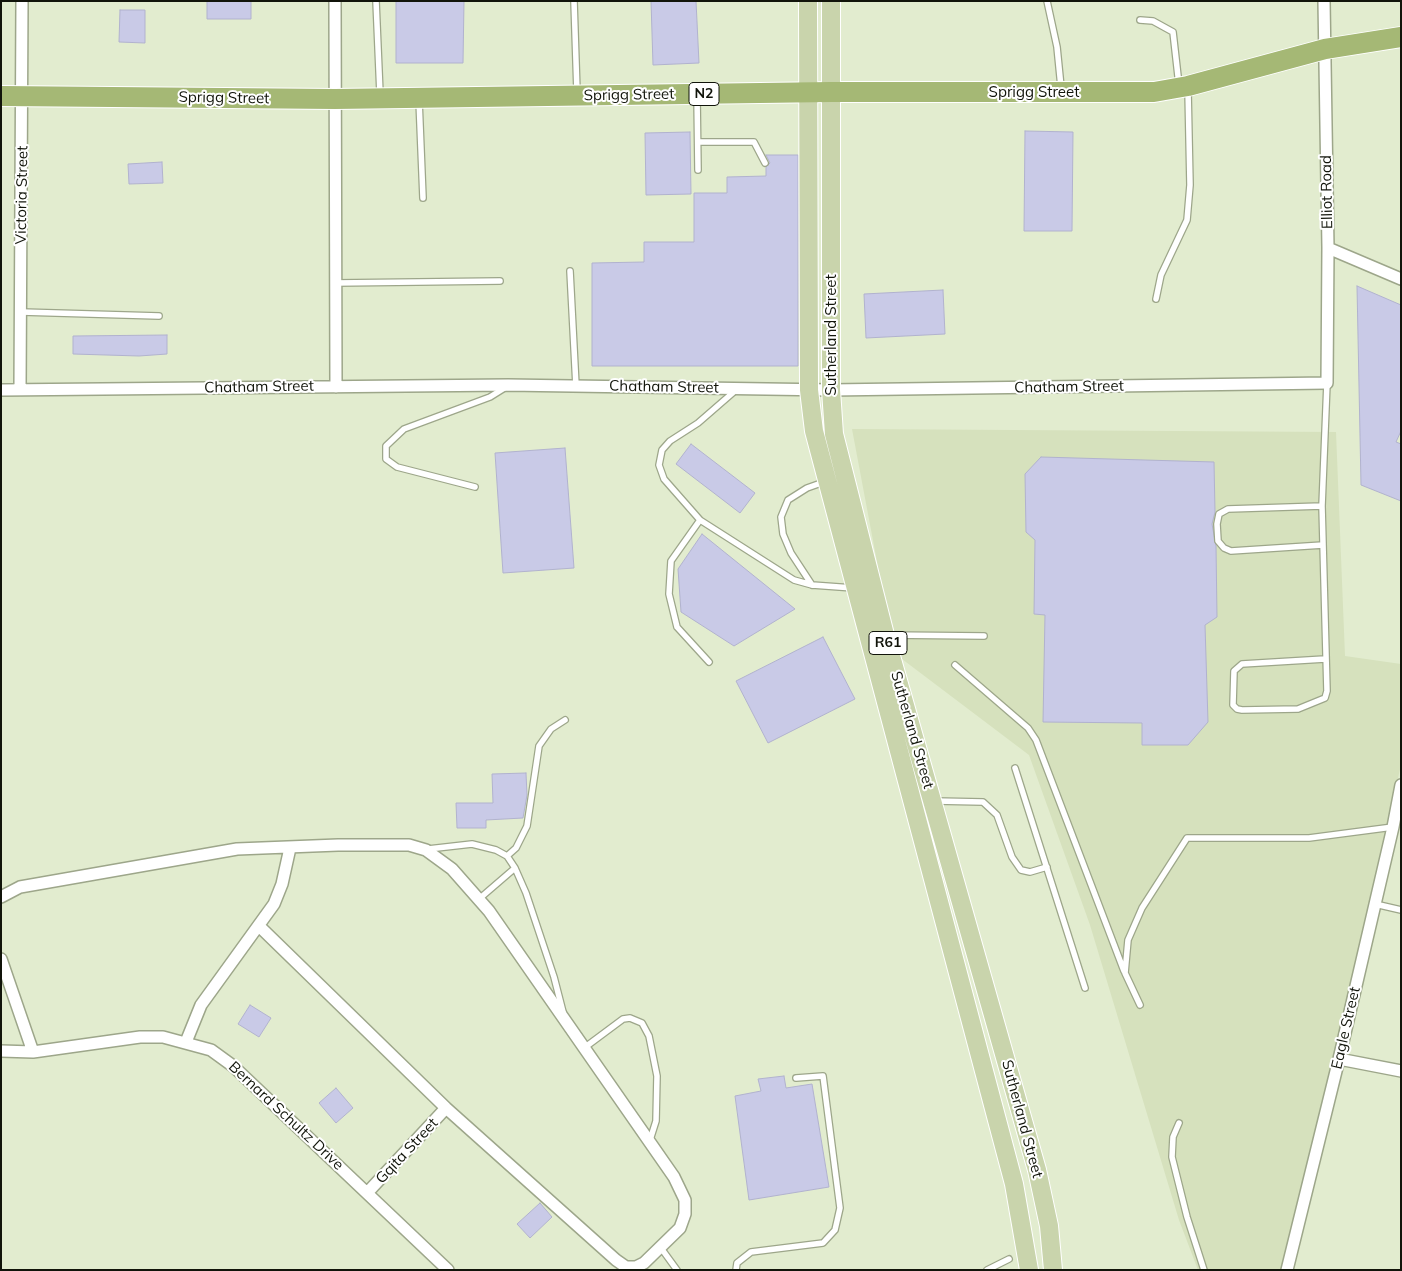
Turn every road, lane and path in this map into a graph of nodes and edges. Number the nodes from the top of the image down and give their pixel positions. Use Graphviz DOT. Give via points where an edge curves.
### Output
graph roads {
  1 [pos="22,1"];
  2 [pos="335,1"];
  3 [pos="376,1"];
  4 [pos="574,1"];
  5 [pos="808,1"];
  6 [pos="831,1"];
  7 [pos="1047,1"];
  8 [pos="1324,1"];
  9 [pos="1140,20"];
  10 [pos="1401,37"];
  11 [pos="1325,49"];
  12 [pos="1183,87"];
  13 [pos="831,92"];
  14 [pos="1062,92"];
  15 [pos="806,93"];
  16 [pos="697,94"];
  17 [pos="23,95"];
  18 [pos="1,96"];
  19 [pos="577,96"];
  20 [pos="380,98"];
  21 [pos="419,98"];
  22 [pos="334,99"];
  23 [pos="698,142"];
  24 [pos="765,163"];
  25 [pos="698,170"];
  26 [pos="423,198"];
  27 [pos="1328,248"];
  28 [pos="570,271"];
  29 [pos="1401,279"];
  30 [pos="500,282"];
  31 [pos="335,283"];
  32 [pos="1156,299"];
  33 [pos="21,312"];
  34 [pos="159,316"];
  35 [pos="1327,383"];
  36 [pos="508,385"];
  37 [pos="576,386"];
  38 [pos="336,387"];
  39 [pos="738,388"];
  40 [pos="20,389"];
  41 [pos="1,390"];
  42 [pos="809,390"];
  43 [pos="831,390"];
  44 [pos="826,481"];
  45 [pos="475,487"];
  46 [pos="1322,506"];
  47 [pos="700,520"];
  48 [pos="1323,545"];
  49 [pos="812,585"];
  50 [pos="873,587"];
  51 [pos="855,588"];
  52 [pos="867,635"];
  53 [pos="885,635"];
  54 [pos="984,636"];
  55 [pos="1325,659"];
  56 [pos="709,662"];
  57 [pos="955,665"];
  58 [pos="565,720"];
  59 [pos="1016,768"];
  60 [pos="1401,785"];
  61 [pos="933,802"];
  62 [pos="1393,827"];
  63 [pos="290,848"];
  64 [pos="426,850"];
  65 [pos="507,856"];
  66 [pos="1046,867"];
  67 [pos="515,868"];
  68 [pos="1,897"];
  69 [pos="479,899"];
  70 [pos="1375,904"];
  71 [pos="1401,910"];
  72 [pos="259,926"];
  73 [pos="1,959"];
  74 [pos="1125,973"];
  75 [pos="1085,988"];
  76 [pos="1140,1005"];
  77 [pos="564,1019"];
  78 [pos="186,1042"];
  79 [pos="584,1048"];
  80 [pos="1,1051"];
  81 [pos="32,1052"];
  82 [pos="1339,1059"];
  83 [pos="1401,1071"];
  84 [pos="796,1078"];
  85 [pos="446,1108"];
  86 [pos="1179,1123"];
  87 [pos="649,1142"];
  88 [pos="367,1193"];
  89 [pos="661,1248"];
  90 [pos="1009,1259"];
  91 [pos="448,1270"];
  92 [pos="677,1270"];
  93 [pos="736,1270"];
  94 [pos="987,1270"];
  95 [pos="1029,1270"];
  96 [pos="1053,1270"];
  97 [pos="1204,1270"];
  98 [pos="1287,1270"];
  1 -- 17 [label="street, Victoria Street"];
  2 -- 22 [label="street"];
  3 -- 20 [label="lane"];
  4 -- 19 [label="lane"];
  5 -- 15 [label="main road, Sutherland Street / R61"];
  6 -- 13 [label="main road, Sutherland Street / R61"];
  7 -- 14 [label="lane" via="1058,48"];
  8 -- 11 [label="street, Elliot Road"];
  9 -- 12 [label="lane" via="1154,21 1173,32"];
  10 -- 11 [label="highway, Sprigg Street / N2"];
  11 -- 12 [label="highway, Sprigg Street / N2"];
  11 -- 27 [label="street, Elliot Road"];
  12 -- 14 [label="highway, Sprigg Street / N2" via="1154,92"];
  12 -- 32 [label="lane" via="1190,185 1187,220 1161,275"];
  13 -- 14 [label="highway, Sprigg Street / N2"];
  13 -- 15 [label="highway, Sprigg Street / N2"];
  13 -- 43 [label="main road, Sutherland Street / R61"];
  15 -- 16 [label="highway, Sprigg Street / N2"];
  15 -- 42 [label="main road, Sutherland Street / R61"];
  16 -- 19 [label="highway, Sprigg Street / N2"];
  16 -- 23 [label="lane"];
  17 -- 18 [label="highway, Sprigg Street / N2"];
  17 -- 22 [label="highway, Sprigg Street / N2"];
  17 -- 33 [label="street, Victoria Street"];
  19 -- 21 [label="highway, Sprigg Street / N2"];
  20 -- 21 [label="highway, Sprigg Street / N2"];
  20 -- 22 [label="highway, Sprigg Street / N2"];
  21 -- 26 [label="lane"];
  22 -- 31 [label="street"];
  23 -- 24 [label="lane" via="754,142"];
  23 -- 25 [label="lane"];
  27 -- 29 [label="street"];
  27 -- 35 [label="street, Elliot Road"];
  28 -- 37 [label="lane"];
  30 -- 31 [label="lane"];
  31 -- 38 [label="street"];
  33 -- 34 [label="lane"];
  33 -- 40 [label="street, Victoria Street"];
  35 -- 43 [label="street, Chatham Street"];
  35 -- 46 [label="lane"];
  36 -- 37 [label="street, Chatham Street"];
  36 -- 38 [label="street, Chatham Street"];
  36 -- 45 [label="lane" via="490,397 404,429 386,446 386,459 396,467"];
  37 -- 39 [label="street, Chatham Street"];
  38 -- 40 [label="street, Chatham Street"];
  39 -- 42 [label="street, Chatham Street"];
  39 -- 47 [label="lane" via="662,450 659,465 664,479"];
  40 -- 41 [label="street, Chatham Street"];
  42 -- 43 [label="street, Chatham Street"];
  42 -- 44 [label="main road, Sutherland Street / R61" via="814,431"];
  43 -- 50 [label="main road, Sutherland Street / R61" via="834,434"];
  44 -- 49 [label="lane" via="788,500 781,517 783,534 791,553"];
  44 -- 51 [label="main road, Sutherland Street / R61"];
  46 -- 48 [label="lane"];
  46 -- 48 [label="lane" via="1228,509 1219,514 1217,524 1218,541 1231,551"];
  47 -- 49 [label="lane" via="794,580"];
  47 -- 56 [label="lane" via="671,561 669,594 678,627"];
  48 -- 55 [label="lane"];
  49 -- 51 [label="lane"];
  50 -- 51 [label="lane"];
  50 -- 53 [label="main road, Sutherland Street / R61"];
  51 -- 52 [label="main road, Sutherland Street / R61"];
  52 -- 53 [label="lane"];
  52 -- 95 [label="main road, Sutherland Street / R61" via="1014,1184"];
  53 -- 54 [label="lane"];
  53 -- 61 [label="main road, Sutherland Street / R61"];
  55 -- 55 [label="lane" via="1327,691 1320,701 1298,708 1255,710 1237,709 1233,705 1234,671 1242,664"];
  57 -- 74 [label="lane" via="1022,723 1036,740"];
  58 -- 65 [label="lane" via="550,729 539,746 527,826 516,848"];
  59 -- 66 [label="lane"];
  60 -- 62 [label="street, Eagle Street"];
  61 -- 66 [label="lane" via="983,802 997,815 1020,870 1030,872"];
  61 -- 96 [label="main road, Sutherland Street / R61" via="1037,1170 1049,1226"];
  62 -- 70 [label="street, Eagle Street"];
  62 -- 74 [label="lane" via="1309,838 1186,838 1134,924 1128,940"];
  63 -- 64 [label="street" via="409,845"];
  63 -- 68 [label="street" via="237,849 20,887"];
  63 -- 72 [label="street" via="282,884 274,904"];
  64 -- 65 [label="lane" via="472,844"];
  64 -- 69 [label="street" via="452,869"];
  65 -- 67 [label="lane"];
  66 -- 75 [label="lane"];
  67 -- 69 [label="lane"];
  67 -- 77 [label="lane" via="546,951"];
  69 -- 77 [label="street"];
  70 -- 71 [label="lane"];
  70 -- 82 [label="street, Eagle Street"];
  72 -- 78 [label="street" via="201,1005"];
  72 -- 85 [label="street"];
  73 -- 81 [label="street"];
  74 -- 76 [label="lane"];
  77 -- 79 [label="street"];
  78 -- 81 [label="street, Bernard Schultz Drive" via="140,1037"];
  78 -- 88 [label="street, Bernard Schultz Drive" via="211,1050 234,1066"];
  79 -- 87 [label="street"];
  79 -- 87 [label="lane" via="623,1019 642,1022 649,1036 657,1076 656,1121"];
  80 -- 81 [label="street, Bernard Schultz Drive"];
  82 -- 83 [label="street"];
  82 -- 98 [label="street, Eagle Street"];
  84 -- 93 [label="lane" via="823,1076 840,1208 835,1230 823,1243 751,1252 737,1263"];
  85 -- 88 [label="street, Gqita Street"];
  85 -- 89 [label="street" via="597,1245 626,1267 644,1263"];
  86 -- 97 [label="lane" via="1173,1138 1172,1157"];
  87 -- 89 [label="street" via="685,1200 680,1228"];
  88 -- 91 [label="street, Bernard Schultz Drive"];
  89 -- 92 [label="lane"];
  90 -- 94 [label="lane"];
}
